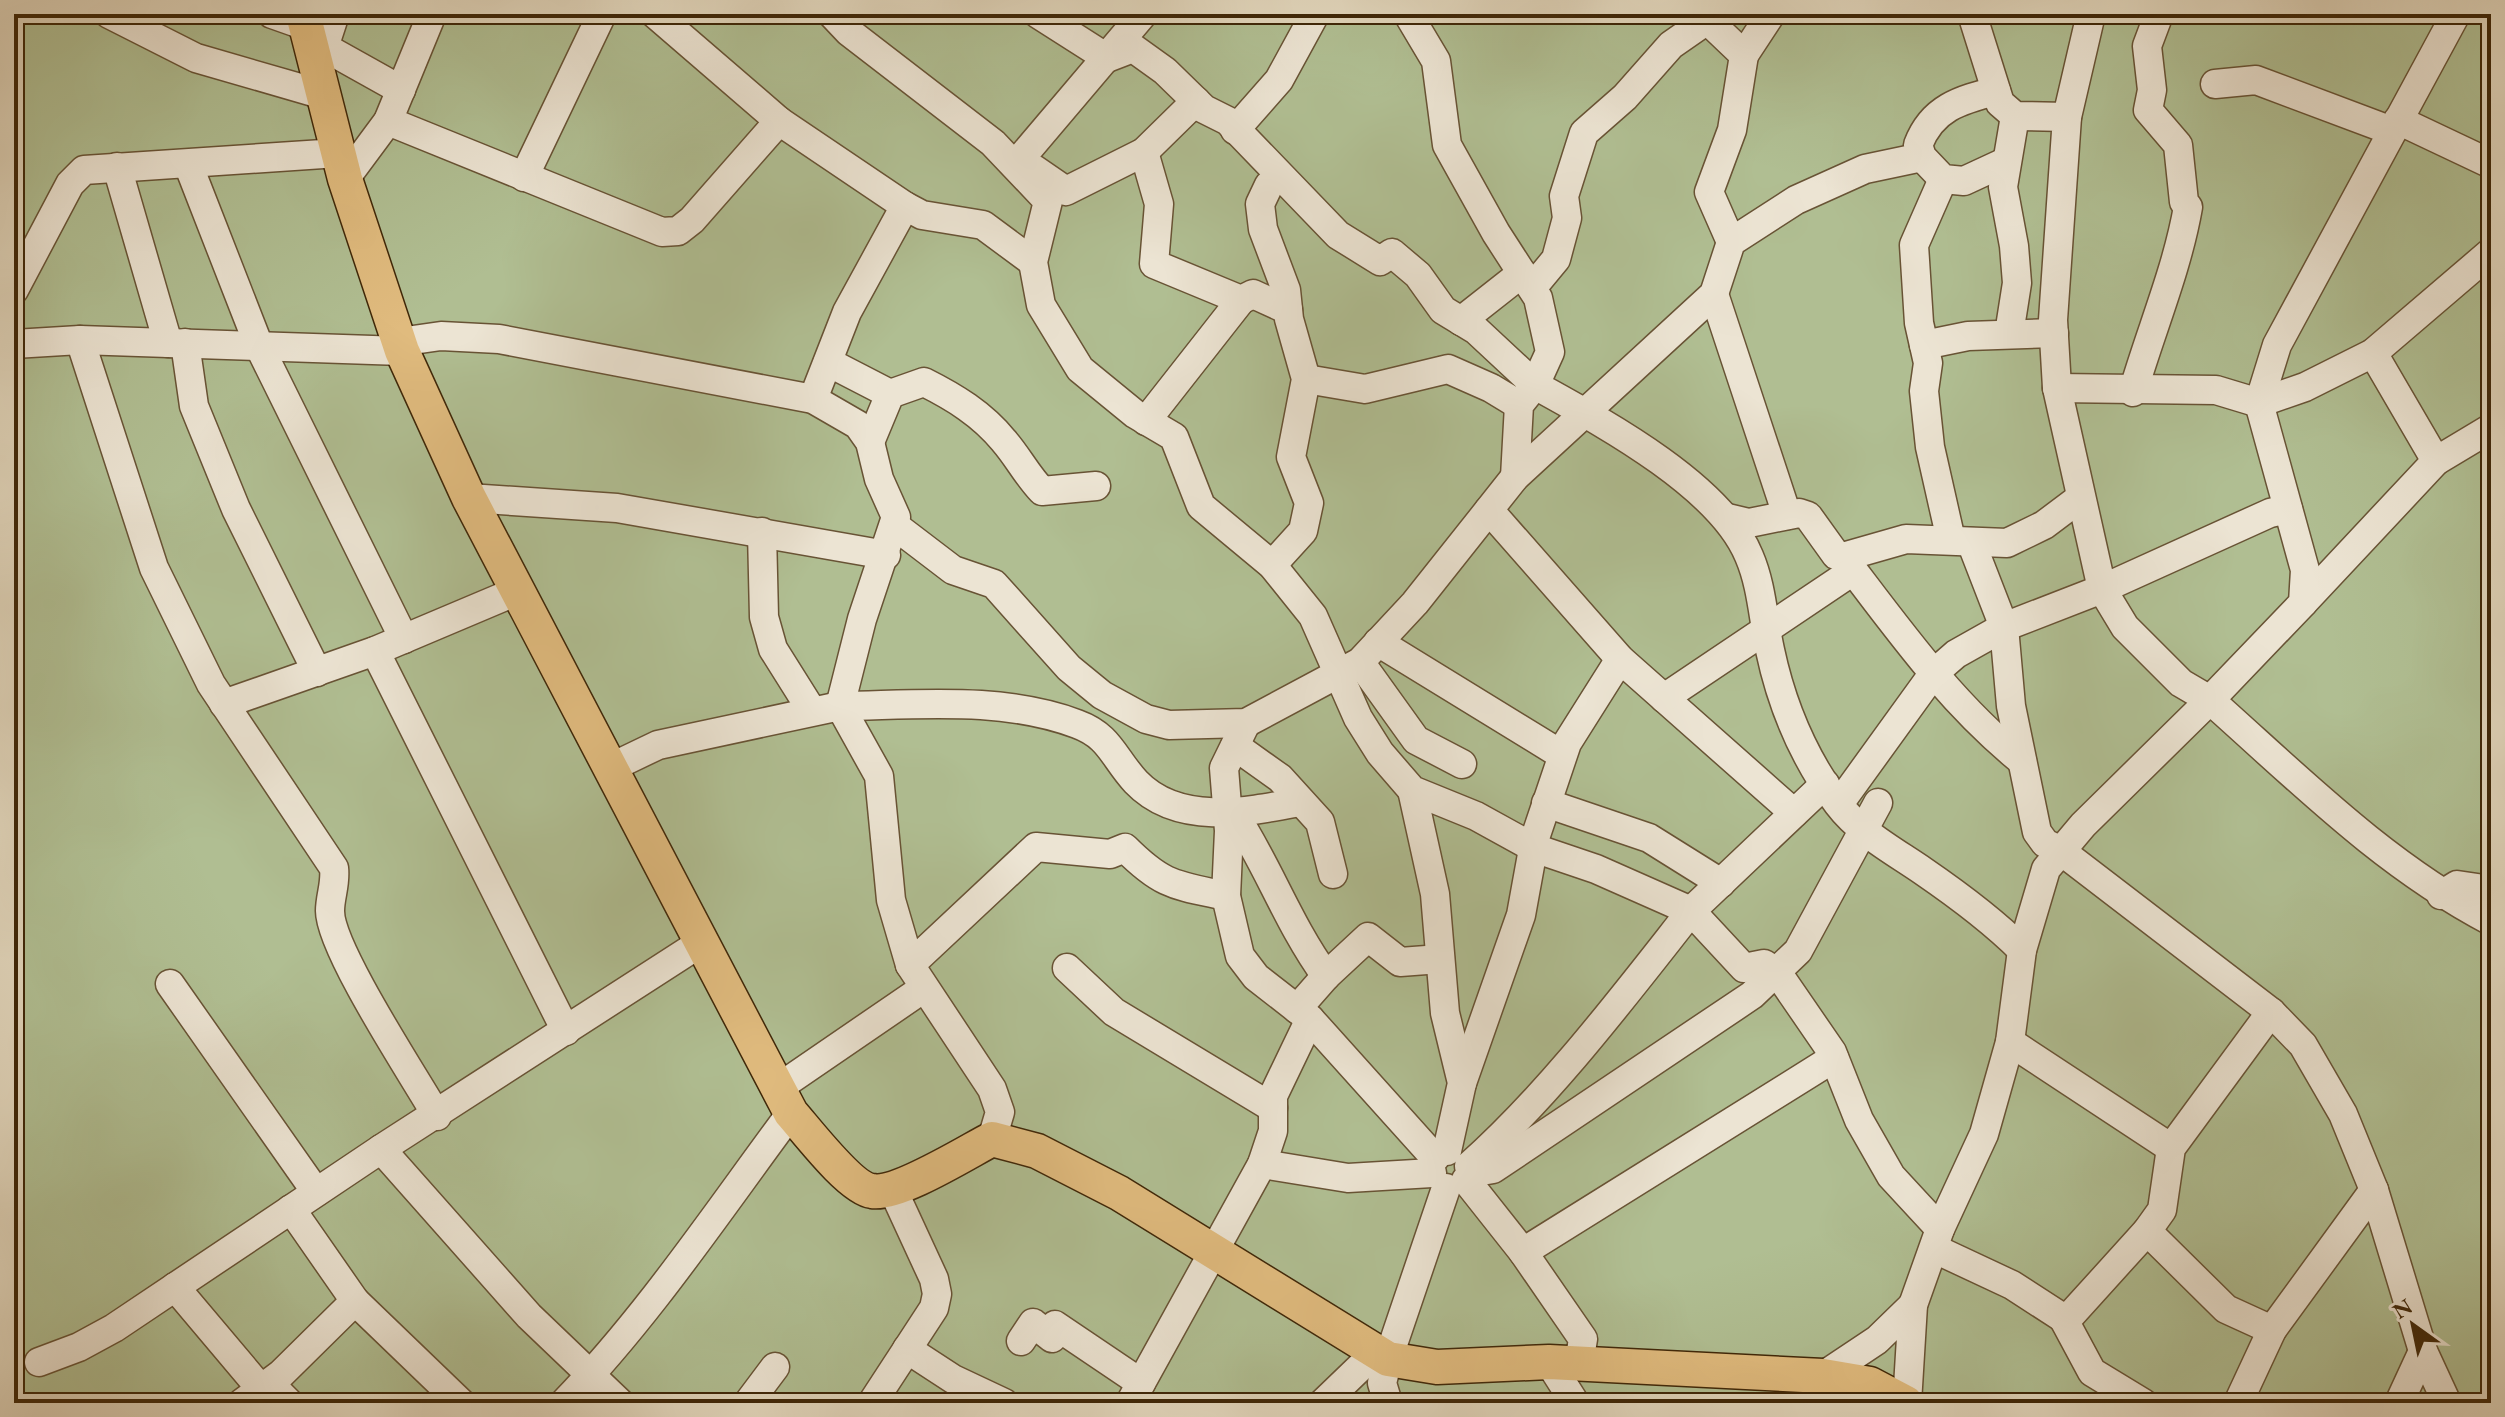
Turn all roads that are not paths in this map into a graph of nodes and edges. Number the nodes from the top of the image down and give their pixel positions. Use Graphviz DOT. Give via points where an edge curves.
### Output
graph roads {
  1 [pos="272,14"];
  2 [pos="432,14"];
  3 [pos="602,14"];
  4 [pos="655,14"];
  5 [pos="832,14"];
  6 [pos="1038,14"];
  7 [pos="1315,14"];
  8 [pos="1408,14"];
  9 [pos="1771,14"];
  10 [pos="1972,14"];
  11 [pos="2091,14"];
  12 [pos="2159,14"];
  13 [pos="2456,14"];
  14 [pos="127,18"];
  15 [pos="1695,19"];
  16 [pos="1126,33"];
  17 [pos="318,44"];
  18 [pos="1744,55"];
  19 [pos="2215,84"];
  20 [pos="401,90"];
  21 [pos="1996,91"];
  22 [pos="1196,101"];
  23 [pos="2015,116"];
  24 [pos="2067,117"];
  25 [pos="388,121"];
  26 [pos="779,121"];
  27 [pos="2395,126"];
  28 [pos="1235,130"];
  29 [pos="1144,152"];
  30 [pos="1922,157"];
  31 [pos="2005,162"];
  32 [pos="1019,163"];
  33 [pos="188,164"];
  34 [pos="2491,164"];
  35 [pos="341,166"];
  36 [pos="117,167"];
  37 [pos="524,177"];
  38 [pos="1280,177"];
  39 [pos="1943,179"];
  40 [pos="905,206"];
  41 [pos="1731,242"];
  42 [pos="2491,252"];
  43 [pos="1033,262"];
  44 [pos="1527,280"];
  45 [pos="14,290"];
  46 [pos="1714,294"];
  47 [pos="1241,300"];
  48 [pos="1288,310"];
  49 [pos="1461,321"];
  50 [pos="2054,333"];
  51 [pos="2009,334"];
  52 [pos="80,340"];
  53 [pos="176,343"];
  54 [pos="14,344"];
  55 [pos="1924,345"];
  56 [pos="259,346"];
  57 [pos="400,346"];
  58 [pos="2373,353"];
  59 [pos="828,362"];
  60 [pos="1306,379"];
  61 [pos="2057,388"];
  62 [pos="2133,392"];
  63 [pos="890,394"];
  64 [pos="1527,395"];
  65 [pos="813,399"];
  66 [pos="2259,403"];
  67 [pos="1585,412"];
  68 [pos="1146,421"];
  69 [pos="2491,428"];
  70 [pos="870,442"];
  71 [pos="2436,461"];
  72 [pos="1515,477"];
  73 [pos="1096,486"];
  74 [pos="469,498"];
  75 [pos="2080,498"];
  76 [pos="2288,509"];
  77 [pos="1489,510"];
  78 [pos="1787,515"];
  79 [pos="1728,518"];
  80 [pos="894,525"];
  81 [pos="762,532"];
  82 [pos="1961,541"];
  83 [pos="886,555"];
  84 [pos="1848,564"];
  85 [pos="1272,565"];
  86 [pos="2102,589"];
  87 [pos="517,591"];
  88 [pos="2303,603"];
  89 [pos="1766,626"];
  90 [pos="2004,627"];
  91 [pos="404,639"];
  92 [pos="375,651"];
  93 [pos="1358,659"];
  94 [pos="1620,659"];
  95 [pos="317,672"];
  96 [pos="1933,674"];
  97 [pos="1664,698"];
  98 [pos="2210,700"];
  99 [pos="224,704"];
  100 [pos="840,706"];
  101 [pos="812,711"];
  102 [pos="1241,734"];
  103 [pos="1562,755"];
  104 [pos="2022,761"];
  105 [pos="1462,764"];
  106 [pos="610,768"];
  107 [pos="1412,790"];
  108 [pos="1832,794"];
  109 [pos="1299,802"];
  110 [pos="1546,803"];
  111 [pos="1878,803"];
  112 [pos="1230,812"];
  113 [pos="1794,813"];
  114 [pos="1863,830"];
  115 [pos="1534,848"];
  116 [pos="2061,851"];
  117 [pos="1333,874"];
  118 [pos="1721,883"];
  119 [pos="2491,890"];
  120 [pos="2441,895"];
  121 [pos="1226,896"];
  122 [pos="1691,911"];
  123 [pos="2491,921"];
  124 [pos="702,942"];
  125 [pos="2022,950"];
  126 [pos="1440,959"];
  127 [pos="1067,968"];
  128 [pos="1776,972"];
  129 [pos="1326,976"];
  130 [pos="917,977"];
  131 [pos="170,984"];
  132 [pos="2271,1012"];
  133 [pos="1304,1014"];
  134 [pos="566,1031"];
  135 [pos="2010,1042"];
  136 [pos="1834,1058"];
  137 [pos="1462,1083"];
  138 [pos="785,1101"];
  139 [pos="1273,1108"];
  140 [pos="437,1116"];
  141 [pos="992,1139"];
  142 [pos="2171,1148"];
  143 [pos="381,1149"];
  144 [pos="1262,1164"];
  145 [pos="1452,1170"];
  146 [pos="892,1188"];
  147 [pos="2374,1190"];
  148 [pos="316,1192"];
  149 [pos="291,1209"];
  150 [pos="2147,1231"];
  151 [pos="1938,1239"];
  152 [pos="1523,1252"];
  153 [pos="1214,1253"];
  154 [pos="175,1287"];
  155 [pos="355,1301"];
  156 [pos="1913,1305"];
  157 [pos="2063,1318"];
  158 [pos="2272,1330"];
  159 [pos="1021,1341"];
  160 [pos="907,1349"];
  161 [pos="2423,1351"];
  162 [pos="1382,1355"];
  163 [pos="39,1362"];
  164 [pos="1564,1363"];
  165 [pos="775,1367"];
  166 [pos="593,1373"];
  167 [pos="1834,1386"];
  168 [pos="257,1392"];
  169 [pos="1135,1393"];
  170 [pos="289,1403"];
  171 [pos="461,1403"];
  172 [pos="564,1403"];
  173 [pos="620,1403"];
  174 [pos="748,1403"];
  175 [pos="872,1403"];
  176 [pos="1004,1403"];
  177 [pos="1323,1403"];
  178 [pos="1388,1403"];
  179 [pos="1575,1403"];
  180 [pos="1906,1403"];
  181 [pos="2143,1403"];
  182 [pos="2238,1403"];
  183 [pos="2399,1403"];
  184 [pos="2447,1403"];
  1 -- 17 [label="street"];
  2 -- 20 [label="street"];
  3 -- 37 [label="street"];
  4 -- 26 [label="street"];
  5 -- 32 [label="street"];
  6 -- 16 [label="street"];
  7 -- 28 [label="street" via="1279,80"];
  8 -- 44 [label="street" via="1436,61 1447,145"];
  9 -- 18 [label="street"];
  10 -- 21 [label="street"];
  11 -- 24 [label="street"];
  12 -- 62 [label="street" via="2147,46 2152,90 2148,110 2178,145 2188,207 2180,253"];
  13 -- 27 [label="street"];
  14 -- 17 [label="street" via="196,58"];
  15 -- 18 [label="street"];
  15 -- 44 [label="street" via="1625,97 1584,133 1564,196 1567,218 1556,259"];
  16 -- 22 [label="street"];
  16 -- 32 [label="street"];
  17 -- 20 [label="street"];
  17 -- 35 [label="main road"];
  18 -- 41 [label="street" via="1732,130 1709,192"];
  19 -- 27 [label="street" via="2256,80"];
  20 -- 25 [label="street"];
  21 -- 23 [label="street" via="2000,103"];
  21 -- 30 [label="street" via="1949,105 1926,125 1918,145"];
  22 -- 28 [label="street"];
  22 -- 29 [label="street"];
  23 -- 24 [label="street"];
  23 -- 31 [label="street"];
  24 -- 50 [label="street"];
  25 -- 35 [label="street"];
  25 -- 37 [label="street"];
  26 -- 37 [label="street" via="678,231 662,232"];
  26 -- 40 [label="street"];
  27 -- 34 [label="street"];
  27 -- 66 [label="street" via="2277,345"];
  28 -- 38 [label="street"];
  29 -- 32 [label="street" via="1066,191"];
  29 -- 47 [label="street" via="1159,204 1154,264"];
  30 -- 39 [label="street"];
  30 -- 41 [label="street" via="1837,181"];
  31 -- 39 [label="street" via="1964,181"];
  31 -- 51 [label="street" via="2003,187 2017,283"];
  32 -- 43 [label="street" via="1048,201"];
  33 -- 35 [label="street"];
  33 -- 36 [label="street"];
  33 -- 56 [label="street"];
  35 -- 57 [label="main road"];
  36 -- 45 [label="street" via="84,170 70,184"];
  36 -- 53 [label="street"];
  38 -- 48 [label="street" via="1269,185 1260,204"];
  38 -- 49 [label="street" via="1338,235 1380,261 1392,253 1418,275 1443,310"];
  39 -- 55 [label="street" via="1914,245"];
  40 -- 43 [label="street" via="922,215 983,225"];
  40 -- 59 [label="street" via="847,312"];
  41 -- 46 [label="street"];
  42 -- 58 [label="street"];
  43 -- 68 [label="street" via="1041,305 1080,369"];
  44 -- 49 [label="street"];
  44 -- 64 [label="street" via="1538,298 1550,352"];
  46 -- 67 [label="street"];
  46 -- 78 [label="street"];
  47 -- 48 [label="street" via="1253,294"];
  47 -- 68 [label="street"];
  48 -- 60 [label="street"];
  49 -- 64 [label="street" via="1476,330"];
  50 -- 51 [label="street"];
  50 -- 61 [label="street"];
  51 -- 55 [label="street"];
  52 -- 53 [label="street"];
  52 -- 54 [label="street"];
  52 -- 99 [label="street" via="154,568"];
  53 -- 56 [label="street"];
  53 -- 95 [label="street" via="194,406 236,509"];
  55 -- 82 [label="street" via="1930,447"];
  56 -- 57 [label="street"];
  56 -- 91 [label="street"];
  57 -- 65 [label="street" via="441,336 499,339"];
  57 -- 74 [label="main road"];
  58 -- 66 [label="street"];
  58 -- 71 [label="street"];
  59 -- 63 [label="street"];
  59 -- 65 [label="street"];
  60 -- 64 [label="street" via="1365,389 1448,369 1491,388"];
  60 -- 85 [label="street" via="1291,457 1309,503 1303,531"];
  61 -- 62 [label="street"];
  61 -- 75 [label="street"];
  62 -- 66 [label="street" via="2216,390"];
  63 -- 70 [label="street"];
  63 -- 73 [label="street" via="924,382 962,400 1005,442 1042,491"];
  64 -- 67 [label="street"];
  64 -- 72 [label="street"];
  65 -- 70 [label="street" via="858,425"];
  66 -- 76 [label="street"];
  67 -- 72 [label="street"];
  67 -- 79 [label="street" via="1681,476"];
  68 -- 85 [label="street" via="1174,437 1201,506"];
  69 -- 71 [label="street"];
  70 -- 80 [label="street" via="896,517"];
  71 -- 88 [label="street"];
  72 -- 77 [label="street"];
  74 -- 81 [label="street" via="617,508"];
  74 -- 87 [label="main road"];
  75 -- 82 [label="street" via="2044,525 2007,543"];
  75 -- 86 [label="street"];
  76 -- 86 [label="street"];
  76 -- 88 [label="street" via="2305,570"];
  77 -- 93 [label="street" via="1415,603"];
  77 -- 94 [label="street"];
  78 -- 79 [label="street" via="1749,523"];
  78 -- 84 [label="street" via="1808,516"];
  79 -- 89 [label="street" via="1749,555"];
  80 -- 83 [label="street"];
  80 -- 102 [label="street" via="953,570 994,584 1069,668 1102,695 1146,719"];
  81 -- 83 [label="street"];
  81 -- 101 [label="street" via="764,617 770,638"];
  82 -- 84 [label="street" via="1906,539"];
  82 -- 90 [label="street"];
  83 -- 100 [label="street" via="862,619"];
  84 -- 89 [label="street"];
  84 -- 96 [label="street"];
  85 -- 93 [label="street" via="1313,616"];
  86 -- 90 [label="street"];
  86 -- 98 [label="street" via="2125,627 2181,683"];
  87 -- 91 [label="street"];
  87 -- 106 [label="main road"];
  88 -- 98 [label="street"];
  89 -- 97 [label="street"];
  89 -- 108 [label="street" via="1788,713 1803,749"];
  90 -- 96 [label="street"];
  90 -- 104 [label="street"];
  91 -- 92 [label="street"];
  92 -- 95 [label="street"];
  92 -- 134 [label="street"];
  93 -- 102 [label="street"];
  93 -- 103 [label="street"];
  93 -- 105 [label="street" via="1416,740"];
  93 -- 107 [label="street" via="1380,753"];
  94 -- 97 [label="street"];
  94 -- 103 [label="street"];
  95 -- 99 [label="street"];
  96 -- 104 [label="street"];
  96 -- 108 [label="street"];
  97 -- 113 [label="street"];
  98 -- 116 [label="street"];
  98 -- 120 [label="street" via="2382,853"];
  99 -- 140 [label="street" via="334,868 330,912 340,949"];
  100 -- 101 [label="street"];
  100 -- 112 [label="street" via="958,705 1042,712 1099,733 1138,784 1157,797 1187,811"];
  100 -- 130 [label="street" via="879,776 891,900"];
  101 -- 106 [label="street" via="658,745"];
  102 -- 109 [label="street"];
  102 -- 112 [label="street" via="1224,768"];
  103 -- 110 [label="street"];
  104 -- 116 [label="street" via="2037,832"];
  106 -- 124 [label="main road"];
  107 -- 115 [label="street"];
  107 -- 126 [label="street" via="1435,894"];
  108 -- 113 [label="street"];
  108 -- 114 [label="street"];
  109 -- 112 [label="street"];
  109 -- 117 [label="street" via="1320,822"];
  110 -- 115 [label="street"];
  110 -- 118 [label="street" via="1649,838"];
  111 -- 114 [label="street"];
  112 -- 121 [label="street"];
  112 -- 129 [label="street" via="1257,849 1277,897"];
  113 -- 118 [label="street"];
  114 -- 125 [label="street" via="1947,887"];
  114 -- 128 [label="street" via="1798,951"];
  115 -- 122 [label="street"];
  115 -- 137 [label="street" via="1521,915"];
  116 -- 125 [label="street" via="2046,869"];
  116 -- 132 [label="street"];
  118 -- 122 [label="street"];
  119 -- 120 [label="street" via="2457,885"];
  120 -- 123 [label="street"];
  121 -- 130 [label="street" via="1152,876 1125,848 1110,854 1036,847"];
  121 -- 133 [label="street" via="1240,956 1256,977"];
  122 -- 128 [label="street" via="1744,968 1764,964"];
  122 -- 145 [label="street" via="1495,1143"];
  124 -- 134 [label="street"];
  124 -- 138 [label="main road"];
  125 -- 135 [label="street"];
  126 -- 129 [label="street" via="1400,962 1368,937"];
  126 -- 137 [label="street" via="1445,1013"];
  127 -- 139 [label="street" via="1114,1012"];
  128 -- 136 [label="street"];
  128 -- 145 [label="street" via="1752,995 1493,1169"];
  129 -- 133 [label="street"];
  130 -- 138 [label="street"];
  130 -- 141 [label="street" via="992,1089 1000,1112"];
  131 -- 148 [label="street"];
  132 -- 142 [label="street"];
  132 -- 147 [label="street" via="2303,1045 2343,1114"];
  133 -- 139 [label="street"];
  133 -- 145 [label="street"];
  134 -- 140 [label="street"];
  135 -- 142 [label="street"];
  135 -- 151 [label="street" via="1984,1134"];
  136 -- 151 [label="street" via="1859,1120 1891,1176"];
  136 -- 152 [label="street"];
  137 -- 145 [label="street"];
  138 -- 146 [label="main road" via="854,1181 871,1191"];
  138 -- 166 [label="street"];
  139 -- 144 [label="street" via="1273,1131"];
  140 -- 143 [label="street"];
  141 -- 146 [label="main road"];
  141 -- 153 [label="main road" via="1037,1151 1119,1193"];
  142 -- 150 [label="street" via="2162,1210"];
  143 -- 148 [label="street"];
  143 -- 166 [label="street" via="529,1316"];
  144 -- 145 [label="street" via="1348,1178"];
  144 -- 153 [label="street"];
  145 -- 152 [label="street"];
  145 -- 162 [label="street"];
  146 -- 160 [label="street" via="937,1294 934,1308"];
  147 -- 158 [label="street"];
  147 -- 161 [label="street"];
  148 -- 149 [label="street"];
  149 -- 154 [label="street"];
  149 -- 155 [label="street"];
  150 -- 157 [label="street"];
  150 -- 158 [label="street" via="2226,1309"];
  151 -- 156 [label="street"];
  151 -- 157 [label="street"];
  152 -- 164 [label="street" via="1583,1339"];
  153 -- 162 [label="main road"];
  153 -- 169 [label="street"];
  154 -- 163 [label="street" via="79,1347"];
  154 -- 168 [label="street"];
  155 -- 168 [label="street"];
  155 -- 171 [label="street"];
  156 -- 167 [label="street"];
  156 -- 180 [label="street"];
  157 -- 181 [label="street" via="2092,1372"];
  158 -- 182 [label="street"];
  159 -- 169 [label="street" via="1033,1323 1052,1338 1055,1325"];
  160 -- 175 [label="street"];
  160 -- 176 [label="street"];
  161 -- 183 [label="street"];
  161 -- 184 [label="street"];
  162 -- 164 [label="main road" via="1437,1367"];
  162 -- 177 [label="street"];
  162 -- 178 [label="street"];
  164 -- 167 [label="main road"];
  164 -- 179 [label="street"];
  165 -- 174 [label="street"];
  166 -- 172 [label="street"];
  166 -- 173 [label="street"];
  167 -- 180 [label="main road" via="1870,1384"];
  168 -- 170 [label="street"];
}
